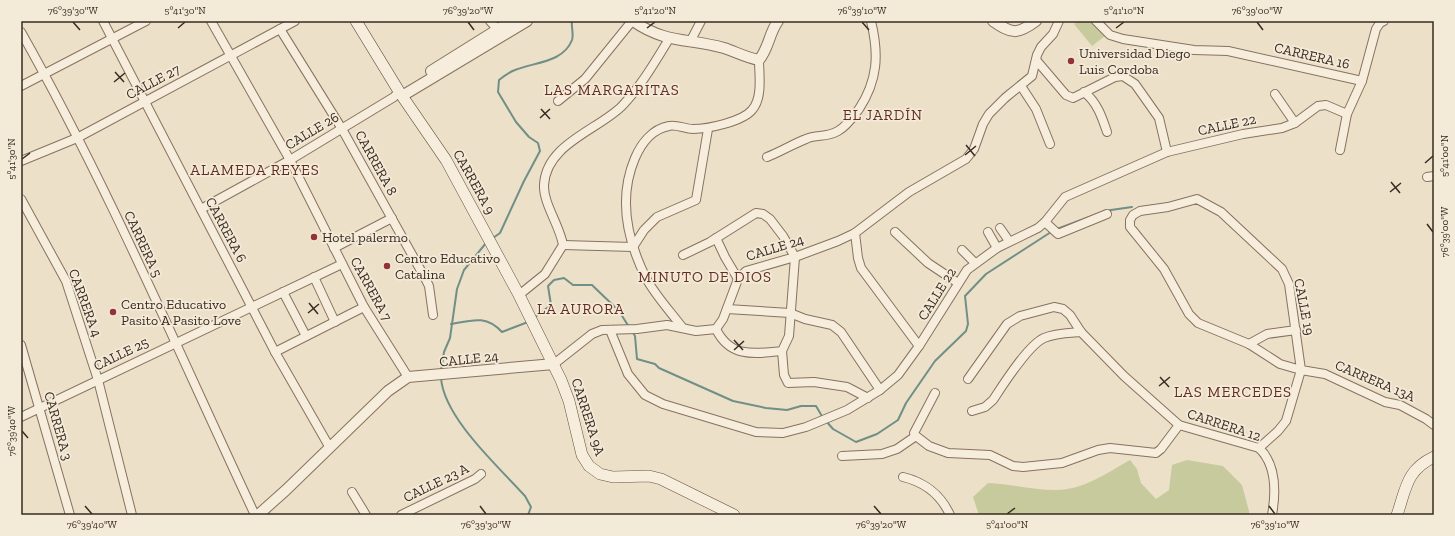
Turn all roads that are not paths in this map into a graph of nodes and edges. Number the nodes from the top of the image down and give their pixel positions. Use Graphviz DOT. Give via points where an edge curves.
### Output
graph roads {
  1 [pos="103,21"];
  2 [pos="146,21"];
  3 [pos="211,21"];
  4 [pos="295,21"];
  5 [pos="356,21"];
  6 [pos="490,21"];
  7 [pos="510,21"];
  8 [pos="527,21"];
  9 [pos="633,21"];
  10 [pos="701,21"];
  11 [pos="778,21"];
  12 [pos="871,21"];
  13 [pos="993,21"];
  14 [pos="1036,21"];
  15 [pos="1059,21"];
  16 [pos="1096,21"];
  17 [pos="1381,22"];
  18 [pos="280,29"];
  19 [pos="21,32"];
  20 [pos="500,32"];
  21 [pos="111,38"];
  22 [pos="670,39"];
  23 [pos="690,42"];
  24 [pos="230,55"];
  25 [pos="759,60"];
  26 [pos="1037,61"];
  27 [pos="44,73"];
  28 [pos="1362,81"];
  29 [pos="21,86"];
  30 [pos="1021,86"];
  31 [pos="1084,92"];
  32 [pos="1275,94"];
  33 [pos="399,95"];
  34 [pos="558,101"];
  35 [pos="144,102"];
  36 [pos="1347,114"];
  37 [pos="1295,123"];
  38 [pos="342,129"];
  39 [pos="708,129"];
  40 [pos="1107,132"];
  41 [pos="77,138"];
  42 [pos="1050,144"];
  43 [pos="1340,150"];
  44 [pos="1167,152"];
  45 [pos="767,157"];
  46 [pos="290,160"];
  47 [pos="21,161"];
  48 [pos="21,199"];
  49 [pos="200,209"];
  50 [pos="1107,214"];
  51 [pos="392,218"];
  52 [pos="1130,220"];
  53 [pos="1045,222"];
  54 [pos="1000,228"];
  55 [pos="895,232"];
  56 [pos="988,232"];
  57 [pos="855,233"];
  58 [pos="716,238"];
  59 [pos="1009,241"];
  60 [pos="563,245"];
  61 [pos="633,247"];
  62 [pos="334,248"];
  63 [pos="997,248"];
  64 [pos="962,250"];
  65 [pos="683,255"];
  66 [pos="795,257"];
  67 [pos="975,263"];
  68 [pos="342,264"];
  69 [pos="314,277"];
  70 [pos="738,279"];
  71 [pos="958,283"];
  72 [pos="283,292"];
  73 [pos="519,295"];
  74 [pos="252,307"];
  75 [pos="364,308"];
  76 [pos="727,309"];
  77 [pos="790,313"];
  78 [pos="433,315"];
  79 [pos="335,322"];
  80 [pos="682,327"];
  81 [pos="716,329"];
  82 [pos="610,330"];
  83 [pos="1296,330"];
  84 [pos="1081,332"];
  85 [pos="306,336"];
  86 [pos="174,342"];
  87 [pos="1248,344"];
  88 [pos="21,345"];
  89 [pos="919,346"];
  90 [pos="275,352"];
  91 [pos="782,352"];
  92 [pos="554,364"];
  93 [pos="1301,370"];
  94 [pos="408,377"];
  95 [pos="98,380"];
  96 [pos="968,380"];
  97 [pos="880,390"];
  98 [pos="935,392"];
  99 [pos="868,398"];
  100 [pos="39,408"];
  101 [pos="972,411"];
  102 [pos="21,417"];
  103 [pos="1179,425"];
  104 [pos="1434,425"];
  105 [pos="913,437"];
  106 [pos="330,448"];
  107 [pos="1259,448"];
  108 [pos="842,456"];
  109 [pos="1434,457"];
  110 [pos="481,474"];
  111 [pos="903,477"];
  112 [pos="352,492"];
  113 [pos="70,515"];
  114 [pos="132,515"];
  115 [pos="255,515"];
  116 [pos="258,515"];
  117 [pos="366,515"];
  118 [pos="401,515"];
  119 [pos="734,515"];
  120 [pos="950,515"];
  121 [pos="1272,515"];
  122 [pos="1397,515"];
  1 -- 21 [label="street, CARRERA 6"];
  2 -- 21 [label="street"];
  3 -- 24 [label="street, CARRERA 7"];
  4 -- 18 [label="street, CALLE 27"];
  5 -- 33 [label="main road, CARRERA 9"];
  6 -- 20 [label="street"];
  7 -- 20 [label="street, CALLE 26"];
  8 -- 20 [label="street, CALLE 26"];
  9 -- 22 [label="street"];
  9 -- 34 [label="street" via="585,79"];
  10 -- 23 [label="street"];
  11 -- 25 [label="street" via="765,53"];
  12 -- 45 [label="street" via="875,38 876,65 869,93 853,118 828,136 807,138"];
  13 -- 14 [label="street" via="1013,32 1022,30"];
  15 -- 26 [label="street, CALLE 24" via="1053,34 1041,47"];
  16 -- 28 [label="street, CARRERA 16" via="1110,35 1123,39 1194,50 1228,51"];
  17 -- 28 [label="street" via="1376,29"];
  18 -- 24 [label="street, CALLE 27"];
  18 -- 38 [label="street, CARRERA 8"];
  19 -- 27 [label="street, CARRERA 5"];
  20 -- 33 [label="street, CALLE 26"];
  21 -- 27 [label="street"];
  21 -- 35 [label="street, CARRERA 6"];
  22 -- 23 [label="street"];
  22 -- 60 [label="street" via="649,73 624,104 612,116 563,149 548,167 544,187"];
  23 -- 25 [label="street" via="724,48"];
  24 -- 35 [label="street, CALLE 27"];
  24 -- 46 [label="street, CARRERA 7"];
  25 -- 39 [label="street" via="758,96 753,110 744,116"];
  26 -- 30 [label="street, CALLE 24" via="1032,76"];
  26 -- 31 [label="street" via="1066,95 1073,98"];
  27 -- 29 [label="street"];
  27 -- 41 [label="street, CARRERA 5"];
  28 -- 36 [label="street"];
  30 -- 42 [label="street" via="1036,109"];
  30 -- 57 [label="street, CALLE 24" via="989,114 974,149 966,159 909,192"];
  31 -- 40 [label="street" via="1092,98"];
  31 -- 44 [label="street" via="1115,77 1123,76 1135,84 1159,118"];
  32 -- 37 [label="street"];
  33 -- 38 [label="street, CALLE 26"];
  33 -- 73 [label="main road, CARRERA 9" via="446,160"];
  35 -- 41 [label="street, CALLE 27"];
  35 -- 49 [label="street, CARRERA 6"];
  36 -- 37 [label="street, CALLE 22" via="1326,105 1318,106"];
  36 -- 43 [label="street"];
  37 -- 44 [label="street, CALLE 22" via="1282,128 1243,134"];
  38 -- 46 [label="street, CALLE 26"];
  38 -- 51 [label="street, CARRERA 8"];
  39 -- 61 [label="street" via="698,198 690,204 657,217 644,230"];
  39 -- 61 [label="street" via="669,126 646,139 639,149 627,181 626,208"];
  41 -- 47 [label="street, CALLE 27"];
  41 -- 86 [label="street, CARRERA 5"];
  44 -- 53 [label="street, CALLE 22" via="1065,197"];
  46 -- 49 [label="street, CALLE 26"];
  46 -- 62 [label="street, CARRERA 7"];
  48 -- 95 [label="street, CARRERA 4" via="66,281"];
  49 -- 74 [label="street, CARRERA 6"];
  50 -- 53 [label="street" via="1058,234"];
  51 -- 62 [label="street"];
  51 -- 78 [label="street, CARRERA 8" via="429,286"];
  52 -- 83 [label="street, CALLE 19" via="1140,211 1197,199 1220,212 1282,269 1289,284"];
  52 -- 87 [label="street, CARRERA 13A" via="1130,228 1164,269 1189,314 1198,323"];
  53 -- 59 [label="street, CALLE 22" via="1038,228"];
  54 -- 59 [label="street"];
  55 -- 71 [label="street" via="928,263"];
  56 -- 63 [label="street"];
  57 -- 66 [label="street, CALLE 24"];
  57 -- 89 [label="street" via="861,268"];
  58 -- 65 [label="street"];
  58 -- 66 [label="street" via="751,216 763,214 774,223"];
  58 -- 70 [label="street"];
  59 -- 63 [label="street, CALLE 22"];
  60 -- 61 [label="street"];
  60 -- 73 [label="street" via="545,274"];
  61 -- 80 [label="street" via="653,289"];
  62 -- 68 [label="street, CARRERA 7"];
  63 -- 67 [label="street, CALLE 22"];
  64 -- 67 [label="street"];
  66 -- 70 [label="street, CALLE 24" via="750,269"];
  66 -- 77 [label="street"];
  67 -- 71 [label="street, CALLE 22"];
  68 -- 69 [label="street, CALLE 25"];
  68 -- 75 [label="street, CARRERA 7"];
  69 -- 72 [label="street, CALLE 25"];
  69 -- 79 [label="street"];
  70 -- 76 [label="street, CALLE 24"];
  71 -- 89 [label="street, CALLE 22"];
  72 -- 74 [label="street, CALLE 25"];
  72 -- 85 [label="street"];
  73 -- 92 [label="main road, CARRERA 9"];
  74 -- 86 [label="street, CALLE 25"];
  74 -- 90 [label="street, CARRERA 6"];
  75 -- 79 [label="street"];
  75 -- 94 [label="street, CARRERA 7"];
  76 -- 77 [label="street"];
  76 -- 81 [label="street, CALLE 24"];
  77 -- 91 [label="street" via="789,336"];
  77 -- 97 [label="street" via="832,325 841,332"];
  79 -- 85 [label="street"];
  80 -- 81 [label="street" via="696,331"];
  80 -- 82 [label="street" via="667,325"];
  81 -- 91 [label="street" via="724,343 732,349 761,353"];
  82 -- 92 [label="street" via="592,334"];
  82 -- 99 [label="street, CALLE 22" via="628,374 637,387 652,399 756,432 788,432 847,410"];
  83 -- 87 [label="street" via="1267,334"];
  83 -- 93 [label="street, CALLE 19"];
  84 -- 96 [label="street, CARRERA 12" via="1063,309 1054,307 1026,314 1006,324"];
  84 -- 101 [label="street" via="1054,334 1033,345 993,400"];
  84 -- 103 [label="street, CARRERA 12" via="1124,376"];
  85 -- 90 [label="street"];
  86 -- 95 [label="street, CALLE 25"];
  86 -- 115 [label="street, CARRERA 5"];
  87 -- 93 [label="street, CARRERA 13A" via="1280,364"];
  88 -- 100 [label="street, CARRERA 3"];
  89 -- 97 [label="street, CALLE 22" via="898,376"];
  90 -- 106 [label="street, CARRERA 6"];
  91 -- 99 [label="street" via="784,375 788,383 814,382 847,387"];
  92 -- 94 [label="street, CALLE 24"];
  92 -- 119 [label="main road, CARRERA 9A" via="569,401 582,455 589,466 600,474 613,477 649,476 661,479"];
  93 -- 104 [label="street, CARRERA 13A" via="1342,380 1385,402 1400,405"];
  93 -- 107 [label="street, CALLE 19" via="1286,421"];
  94 -- 106 [label="street" via="388,391"];
  95 -- 100 [label="street, CALLE 25"];
  95 -- 114 [label="street, CARRERA 4"];
  97 -- 99 [label="street, CALLE 22"];
  98 -- 105 [label="street"];
  100 -- 102 [label="street, CALLE 25"];
  100 -- 113 [label="street, CARRERA 3"];
  103 -- 105 [label="street" via="1156,453 1110,448 1062,463 1023,467 1013,466 990,455 948,454 929,446 918,436"];
  103 -- 107 [label="street, CARRERA 12"];
  105 -- 108 [label="street" via="897,449 882,454"];
  106 -- 116 [label="street"];
  107 -- 121 [label="street, CARRERA 12" via="1271,466 1275,488"];
  109 -- 122 [label="main road" via="1417,467 1410,478"];
  110 -- 118 [label="street, CALLE 23 A"];
  111 -- 120 [label="street" via="929,488 942,500"];
  112 -- 117 [label="street"];
}
